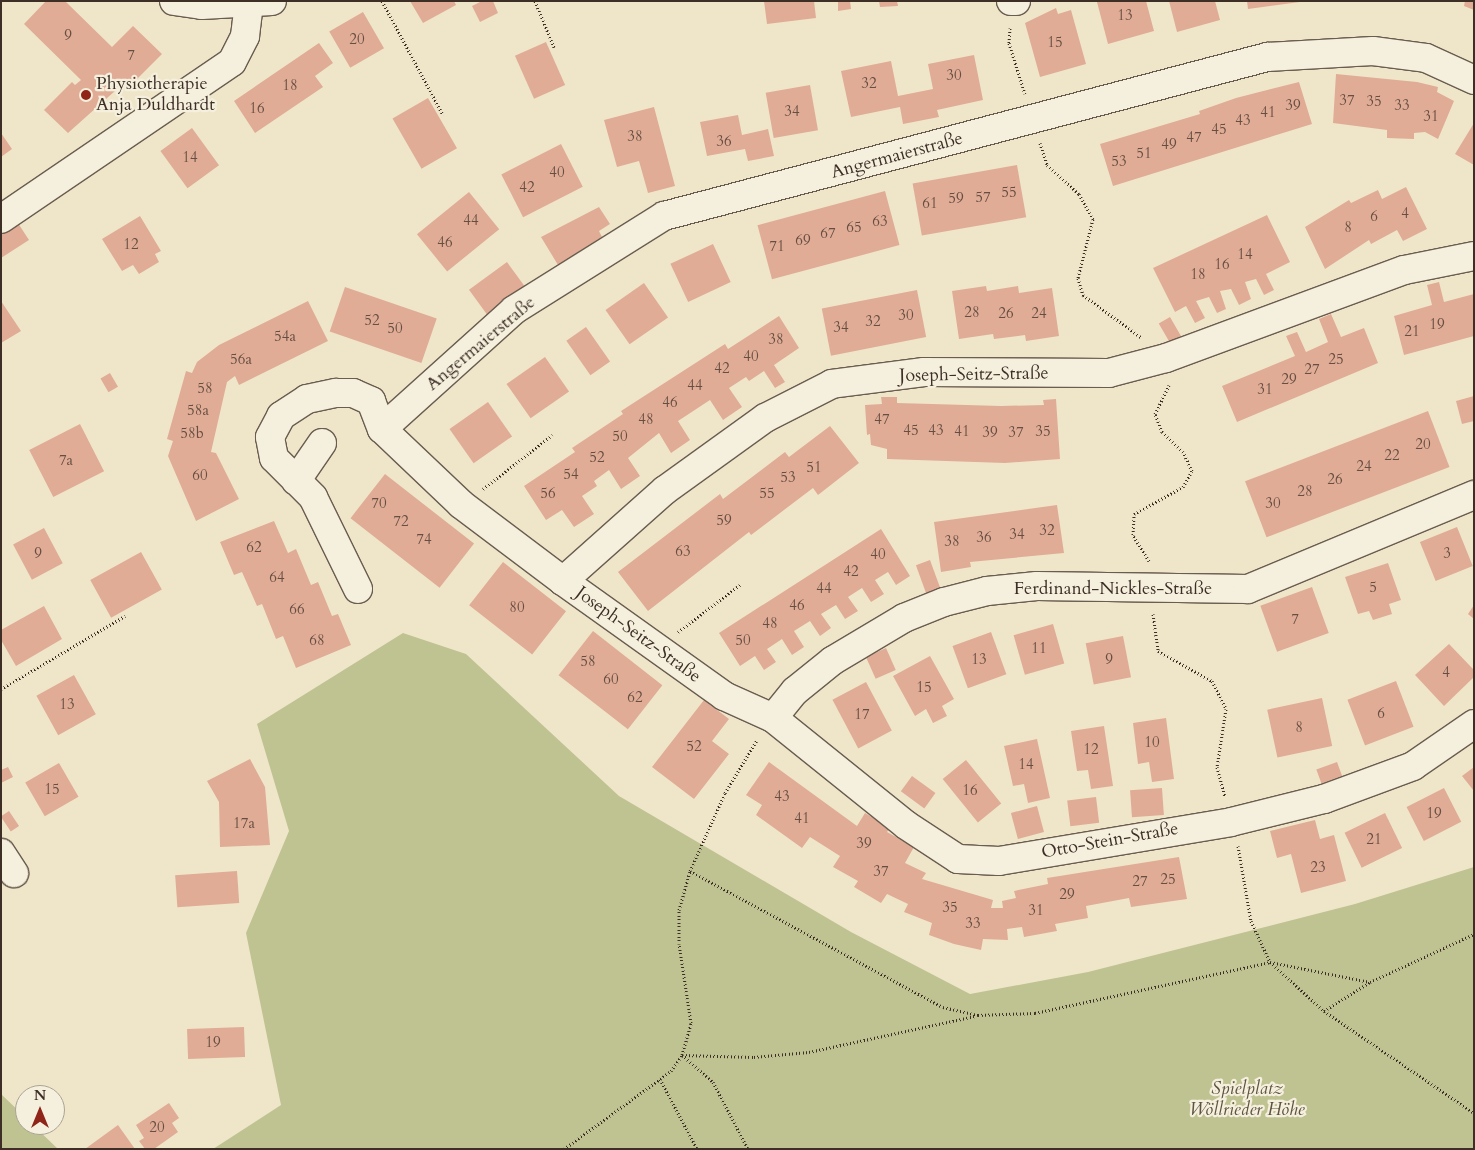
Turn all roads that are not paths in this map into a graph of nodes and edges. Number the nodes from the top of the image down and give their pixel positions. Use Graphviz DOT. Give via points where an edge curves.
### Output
graph roads {
  1 [pos="174,1"];
  2 [pos="1011,1"];
  3 [pos="1016,1"];
  4 [pos="260,3"];
  5 [pos="1474,80"];
  6 [pos="1,219"];
  7 [pos="1474,256"];
  8 [pos="382,429"];
  9 [pos="322,443"];
  10 [pos="296,481"];
  11 [pos="1474,495"];
  12 [pos="563,581"];
  13 [pos="358,589"];
  14 [pos="773,718"];
  15 [pos="1474,724"];
  1 -- 4 [label="street"];
  2 -- 3 [label="street"];
  4 -- 6 [label="street" via="232,62"];
  5 -- 8 [label="street, Angermaierstraße" via="1426,58 1373,51 1267,57 892,160 664,216 514,310"];
  7 -- 12 [label="street, Joseph-Seitz-Straße" via="1404,270 1166,358 1109,373 924,372 832,384 765,418 665,490"];
  8 -- 10 [label="street" via="371,401 353,393 307,399 281,416 270,437 274,458"];
  8 -- 12 [label="street" via="462,504"];
  9 -- 10 [label="street"];
  10 -- 13 [label="street" via="312,497"];
  11 -- 14 [label="street, Ferdinand-Nickles-Straße" via="1248,589 1037,586 987,591 944,602 904,618 832,661 795,691"];
  12 -- 14 [label="street, Joseph-Seitz-Straße" via="724,696"];
  14 -- 15 [label="street, Otto-Stein-Straße" via="906,825 958,859 999,861 1231,822 1324,799 1413,766"];
}
